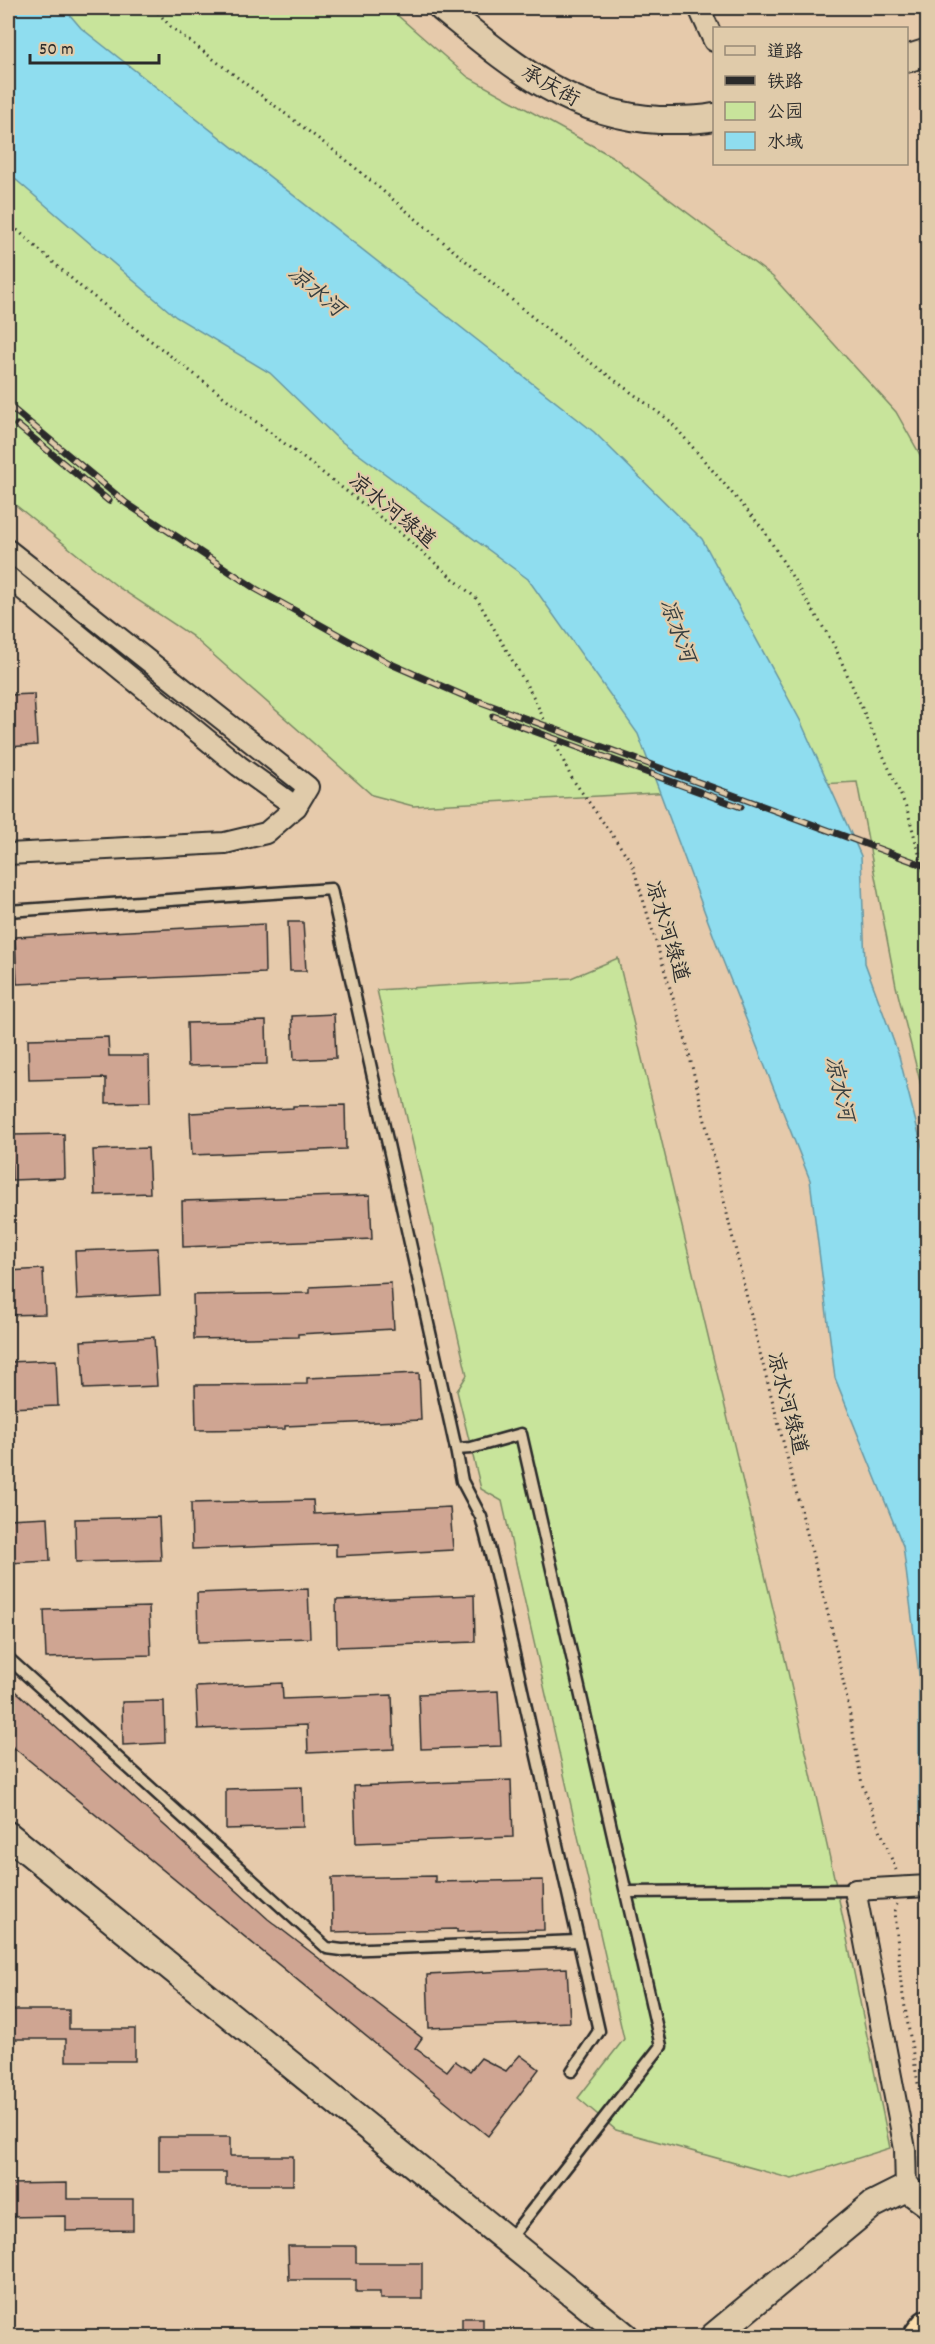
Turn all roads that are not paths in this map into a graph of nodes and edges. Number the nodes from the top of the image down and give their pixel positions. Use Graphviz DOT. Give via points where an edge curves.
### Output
graph roads {
  1 [pos="442,8"];
  2 [pos="699,8"];
  3 [pos="713,39"];
  4 [pos="927,52"];
  5 [pos="908,58"];
  6 [pos="713,117"];
  7 [pos="8,550"];
  8 [pos="8,577"];
  9 [pos="296,807"];
  10 [pos="8,854"];
  11 [pos="8,911"];
  12 [pos="456,1449"];
  13 [pos="8,1658"];
  14 [pos="8,1835"];
  15 [pos="915,1887"];
  16 [pos="855,1890"];
  17 [pos="627,1892"];
  18 [pos="578,1941"];
  19 [pos="572,2071"];
  20 [pos="906,2188"];
  21 [pos="927,2204"];
  22 [pos="508,2241"];
  23 [pos="927,2328"];
  24 [pos="626,2337"];
  25 [pos="714,2337"];
  26 [pos="921,2337"];
  1 -- 6 [label="street, 承庆街" via="540,83 580,104 638,118 696,121"];
  2 -- 3 [label="street"];
  4 -- 5 [label="street"];
  7 -- 9 [label="street" via="308,787"];
  8 -- 9 [label="street" via="239,766"];
  9 -- 10 [label="street" via="266,833 225,843"];
  11 -- 12 [label="lane" via="331,889"];
  12 -- 17 [label="lane" via="521,1434"];
  12 -- 18 [label="lane" via="462,1481 481,1517 495,1570"];
  13 -- 18 [label="lane" via="327,1948"];
  14 -- 22 [label="street"];
  15 -- 16 [label="street"];
  16 -- 17 [label="lane"];
  16 -- 20 [label="street" via="905,2149"];
  17 -- 22 [label="lane" via="661,2046"];
  18 -- 19 [label="lane" via="599,2031"];
  20 -- 21 [label="street"];
  20 -- 25 [label="street" via="872,2205"];
  22 -- 24 [label="street"];
  23 -- 26 [label="highway"];
}
